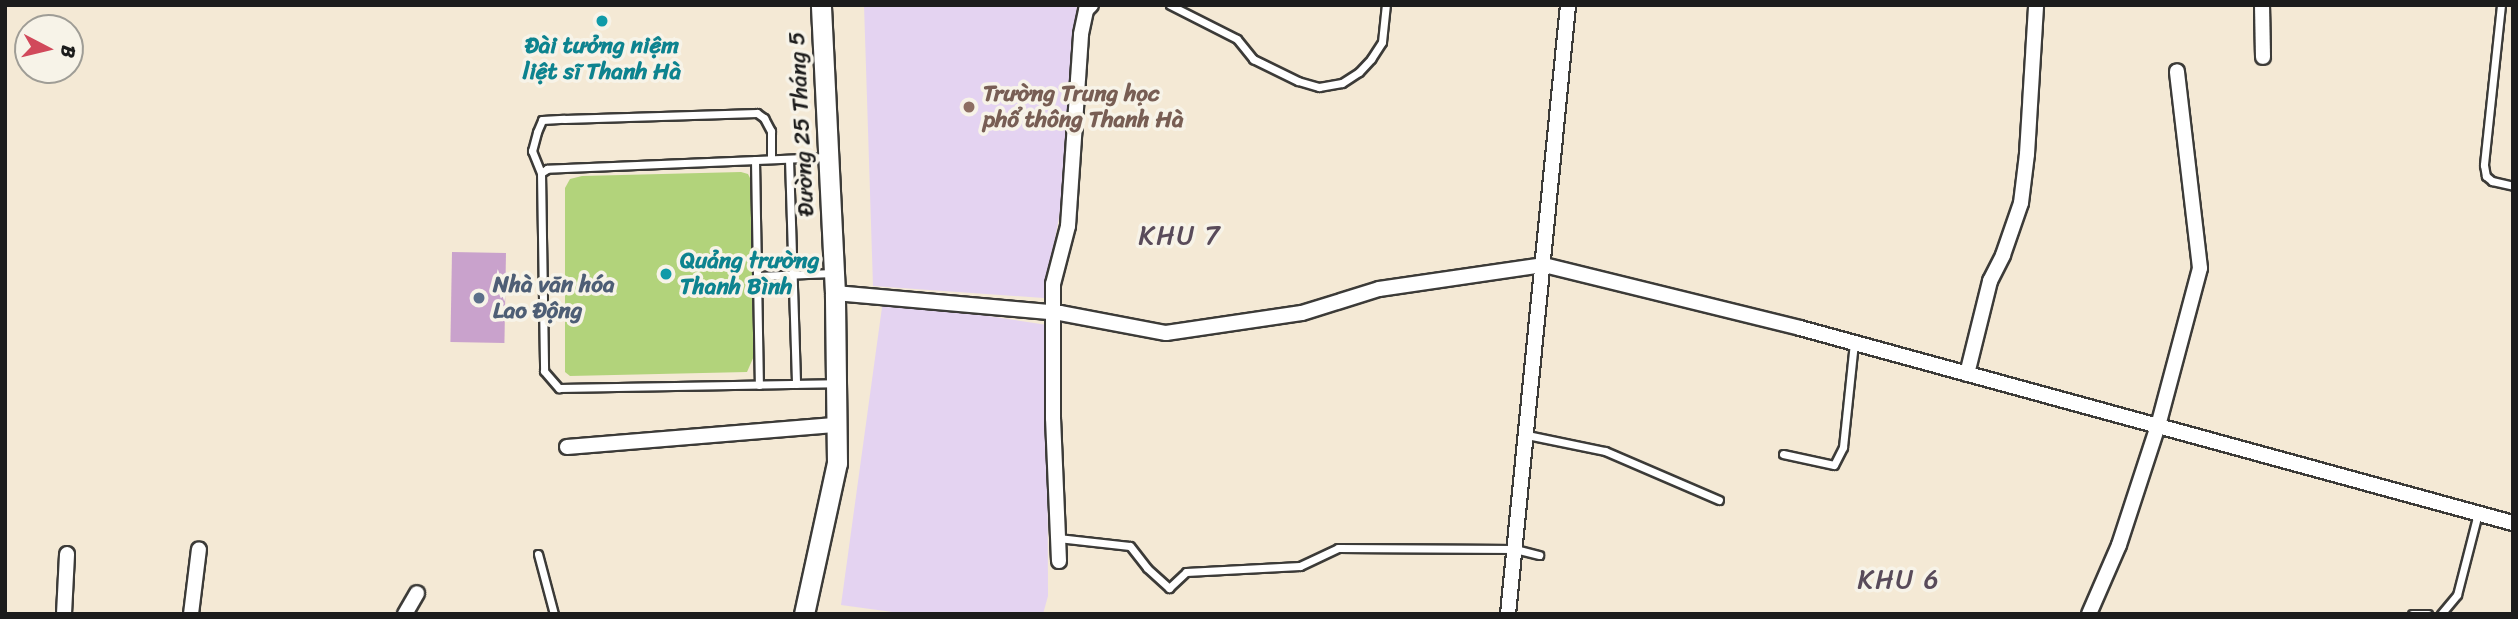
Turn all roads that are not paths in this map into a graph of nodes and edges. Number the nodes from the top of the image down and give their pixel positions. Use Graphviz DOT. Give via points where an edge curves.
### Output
graph roads {
  1 [pos="821,5"];
  2 [pos="1091,5"];
  3 [pos="1170,5"];
  4 [pos="1386,5"];
  5 [pos="1568,5"];
  6 [pos="2036,5"];
  7 [pos="2262,5"];
  8 [pos="2501,5"];
  9 [pos="2263,57"];
  10 [pos="2177,71"];
  11 [pos="828,157"];
  12 [pos="771,159"];
  13 [pos="789,159"];
  14 [pos="755,160"];
  15 [pos="541,173"];
  16 [pos="2513,186"];
  17 [pos="1544,265"];
  18 [pos="834,273"];
  19 [pos="792,275"];
  20 [pos="757,276"];
  21 [pos="835,293"];
  22 [pos="1052,313"];
  23 [pos="1854,343"];
  24 [pos="1967,374"];
  25 [pos="836,383"];
  26 [pos="759,384"];
  27 [pos="796,384"];
  28 [pos="836,425"];
  29 [pos="2158,426"];
  30 [pos="1527,435"];
  31 [pos="567,447"];
  32 [pos="1783,454"];
  33 [pos="1720,500"];
  34 [pos="2477,513"];
  35 [pos="2513,523"];
  36 [pos="1058,538"];
  37 [pos="199,548"];
  38 [pos="1515,549"];
  39 [pos="67,554"];
  40 [pos="538,554"];
  41 [pos="1539,555"];
  42 [pos="1059,561"];
  43 [pos="417,593"];
  44 [pos="64,614"];
  45 [pos="191,614"];
  46 [pos="405,614"];
  47 [pos="554,614"];
  48 [pos="804,614"];
  49 [pos="1508,614"];
  50 [pos="2089,614"];
  51 [pos="2412,614"];
  52 [pos="2428,614"];
  53 [pos="2441,614"];
  1 -- 11 [label="main road, Đường 25 Tháng 5"];
  2 -- 22 [label="street" via="1081,34 1074,170"];
  3 -- 4 [label="lane" via="1237,40 1253,59 1319,87 1342,83 1371,59 1382,42"];
  5 -- 17 [label="street"];
  6 -- 24 [label="street" via="2021,203 1990,281"];
  7 -- 9 [label="street"];
  8 -- 16 [label="lane" via="2484,165 2491,181"];
  10 -- 29 [label="street" via="2200,268"];
  11 -- 13 [label="lane"];
  11 -- 18 [label="main road, Đường 25 Tháng 5"];
  12 -- 13 [label="lane"];
  12 -- 14 [label="lane"];
  12 -- 15 [label="lane" via="771,131 757,113 564,118 542,120 532,151"];
  13 -- 19 [label="lane"];
  14 -- 15 [label="lane" via="547,169"];
  14 -- 20 [label="lane"];
  15 -- 26 [label="lane" via="544,371 551,381 559,388"];
  17 -- 22 [label="street" via="1378,289 1301,313 1166,333"];
  17 -- 23 [label="street"];
  17 -- 30 [label="street"];
  18 -- 19 [label="lane"];
  18 -- 21 [label="main road, Đường 25 Tháng 5"];
  19 -- 20 [label="lane"];
  19 -- 27 [label="lane"];
  20 -- 26 [label="lane"];
  21 -- 22 [label="street"];
  21 -- 25 [label="main road, Đường 25 Tháng 5"];
  22 -- 36 [label="street"];
  23 -- 24 [label="street"];
  23 -- 32 [label="lane" via="1843,447 1834,465"];
  24 -- 29 [label="street"];
  25 -- 27 [label="lane"];
  25 -- 28 [label="main road, Đường 25 Tháng 5"];
  26 -- 27 [label="lane"];
  28 -- 31 [label="street"];
  28 -- 48 [label="main road, Đường 25 Tháng 5" via="837,463"];
  29 -- 34 [label="street"];
  29 -- 50 [label="street" via="2119,545"];
  30 -- 33 [label="lane" via="1605,451"];
  30 -- 38 [label="street"];
  34 -- 35 [label="street"];
  34 -- 53 [label="lane" via="2457,595"];
  36 -- 38 [label="lane" via="1130,546 1169,588 1186,572 1300,566 1338,548"];
  36 -- 42 [label="street"];
  37 -- 45 [label="street"];
  38 -- 41 [label="lane"];
  38 -- 49 [label="street"];
  39 -- 44 [label="street"];
  40 -- 47 [label="lane"];
  43 -- 46 [label="street"];
  51 -- 52 [label="lane"];
}
